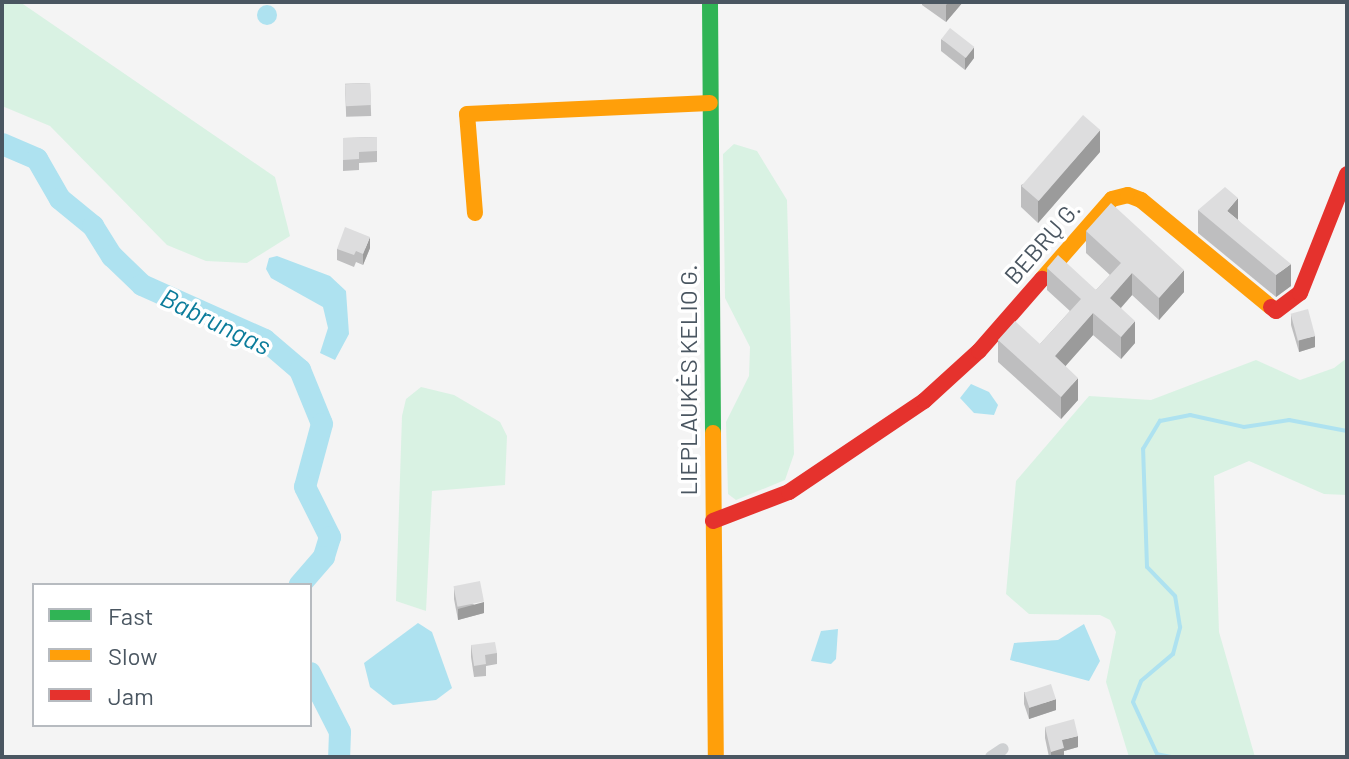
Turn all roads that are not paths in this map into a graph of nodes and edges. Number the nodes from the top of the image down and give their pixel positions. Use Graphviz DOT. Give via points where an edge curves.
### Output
graph roads {
  1 [pos="710,2"];
  2 [pos="710,103"];
  3 [pos="1347,174"];
  4 [pos="475,213"];
  5 [pos="713,521"];
  6 [pos="1003,749"];
  7 [pos="716,757"];
  8 [pos="991,757"];
  1 -- 2 [label="street, LIEPLAUKĖS KELIO G."];
  2 -- 4 [label="street" via="467,114"];
  2 -- 5 [label="street, LIEPLAUKĖS KELIO G."];
  3 -- 5 [label="street, BEBRŲ G." via="1300,293 1276,311 1141,200 1128,195 1112,199 979,351 924,401 878,437 789,492"];
  5 -- 7 [label="street, LIEPLAUKĖS KELIO G."];
  6 -- 8 [label="street"];
}
